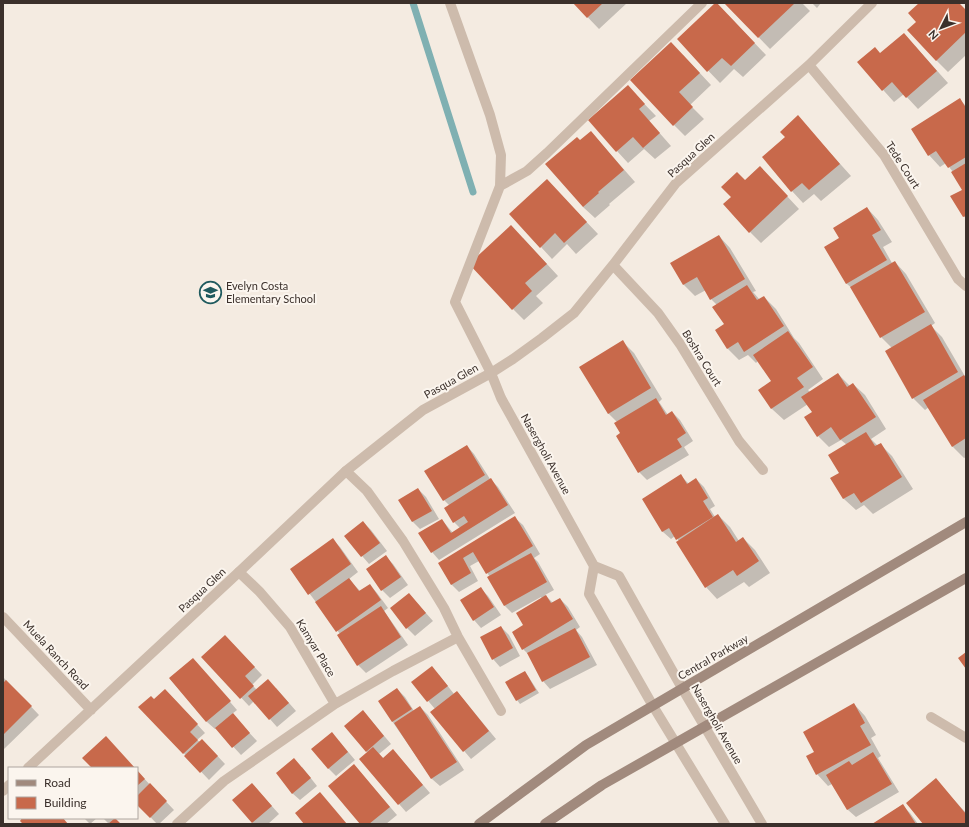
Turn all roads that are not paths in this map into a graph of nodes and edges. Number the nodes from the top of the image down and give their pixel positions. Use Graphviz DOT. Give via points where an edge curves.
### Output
graph roads {
  1 [pos="450,3"];
  2 [pos="702,3"];
  3 [pos="872,3"];
  4 [pos="809,65"];
  5 [pos="500,186"];
  6 [pos="613,265"];
  7 [pos="966,286"];
  8 [pos="491,373"];
  9 [pos="763,470"];
  10 [pos="346,471"];
  11 [pos="966,522"];
  12 [pos="594,566"];
  13 [pos="239,572"];
  14 [pos="966,578"];
  15 [pos="3,617"];
  16 [pos="458,637"];
  17 [pos="682,688"];
  18 [pos="335,704"];
  19 [pos="653,706"];
  20 [pos="91,710"];
  21 [pos="501,711"];
  22 [pos="931,717"];
  23 [pos="705,726"];
  24 [pos="966,738"];
  25 [pos="676,744"];
  26 [pos="29,767"];
  27 [pos="178,824"];
  28 [pos="479,824"];
  29 [pos="545,824"];
  30 [pos="725,824"];
  31 [pos="762,824"];
  1 -- 5 [label="street, Nasergholi Avenue" via="490,115 501,155"];
  2 -- 5 [label="street" via="547,153 527,171"];
  3 -- 4 [label="street, Pasqua Glen"];
  4 -- 6 [label="street, Pasqua Glen" via="676,182"];
  4 -- 7 [label="street, Tede Court" via="884,155 958,279"];
  5 -- 8 [label="street, Nasergholi Avenue" via="455,302"];
  6 -- 8 [label="street, Pasqua Glen" via="574,313"];
  6 -- 9 [label="street, Boshra Court" via="658,313 680,344 739,441"];
  8 -- 10 [label="street, Pasqua Glen" via="423,410"];
  8 -- 12 [label="street, Nasergholi Avenue" via="501,398"];
  10 -- 13 [label="street, Pasqua Glen"];
  10 -- 16 [label="street" via="388,519 444,608"];
  11 -- 17 [label="main road, Central Parkway"];
  12 -- 17 [label="street, Nasergholi Avenue" via="619,576"];
  12 -- 19 [label="street" via="589,594"];
  13 -- 18 [label="street, Kamyar Place" via="290,626"];
  13 -- 20 [label="street, Pasqua Glen"];
  14 -- 23 [label="main road"];
  15 -- 20 [label="street, Muela Ranch Road"];
  16 -- 18 [label="street"];
  16 -- 21 [label="street"];
  17 -- 19 [label="main road, Central Parkway"];
  17 -- 23 [label="street, Nasergholi Avenue"];
  18 -- 27 [label="street" via="224,781"];
  19 -- 25 [label="street"];
  19 -- 28 [label="main road, Central Parkway" via="586,745"];
  20 -- 26 [label="street, Pasqua Glen"];
  22 -- 24 [label="street"];
  23 -- 25 [label="main road"];
  23 -- 31 [label="street, Nasergholi Avenue"];
  25 -- 29 [label="main road" via="602,786"];
  25 -- 30 [label="street"];
}
